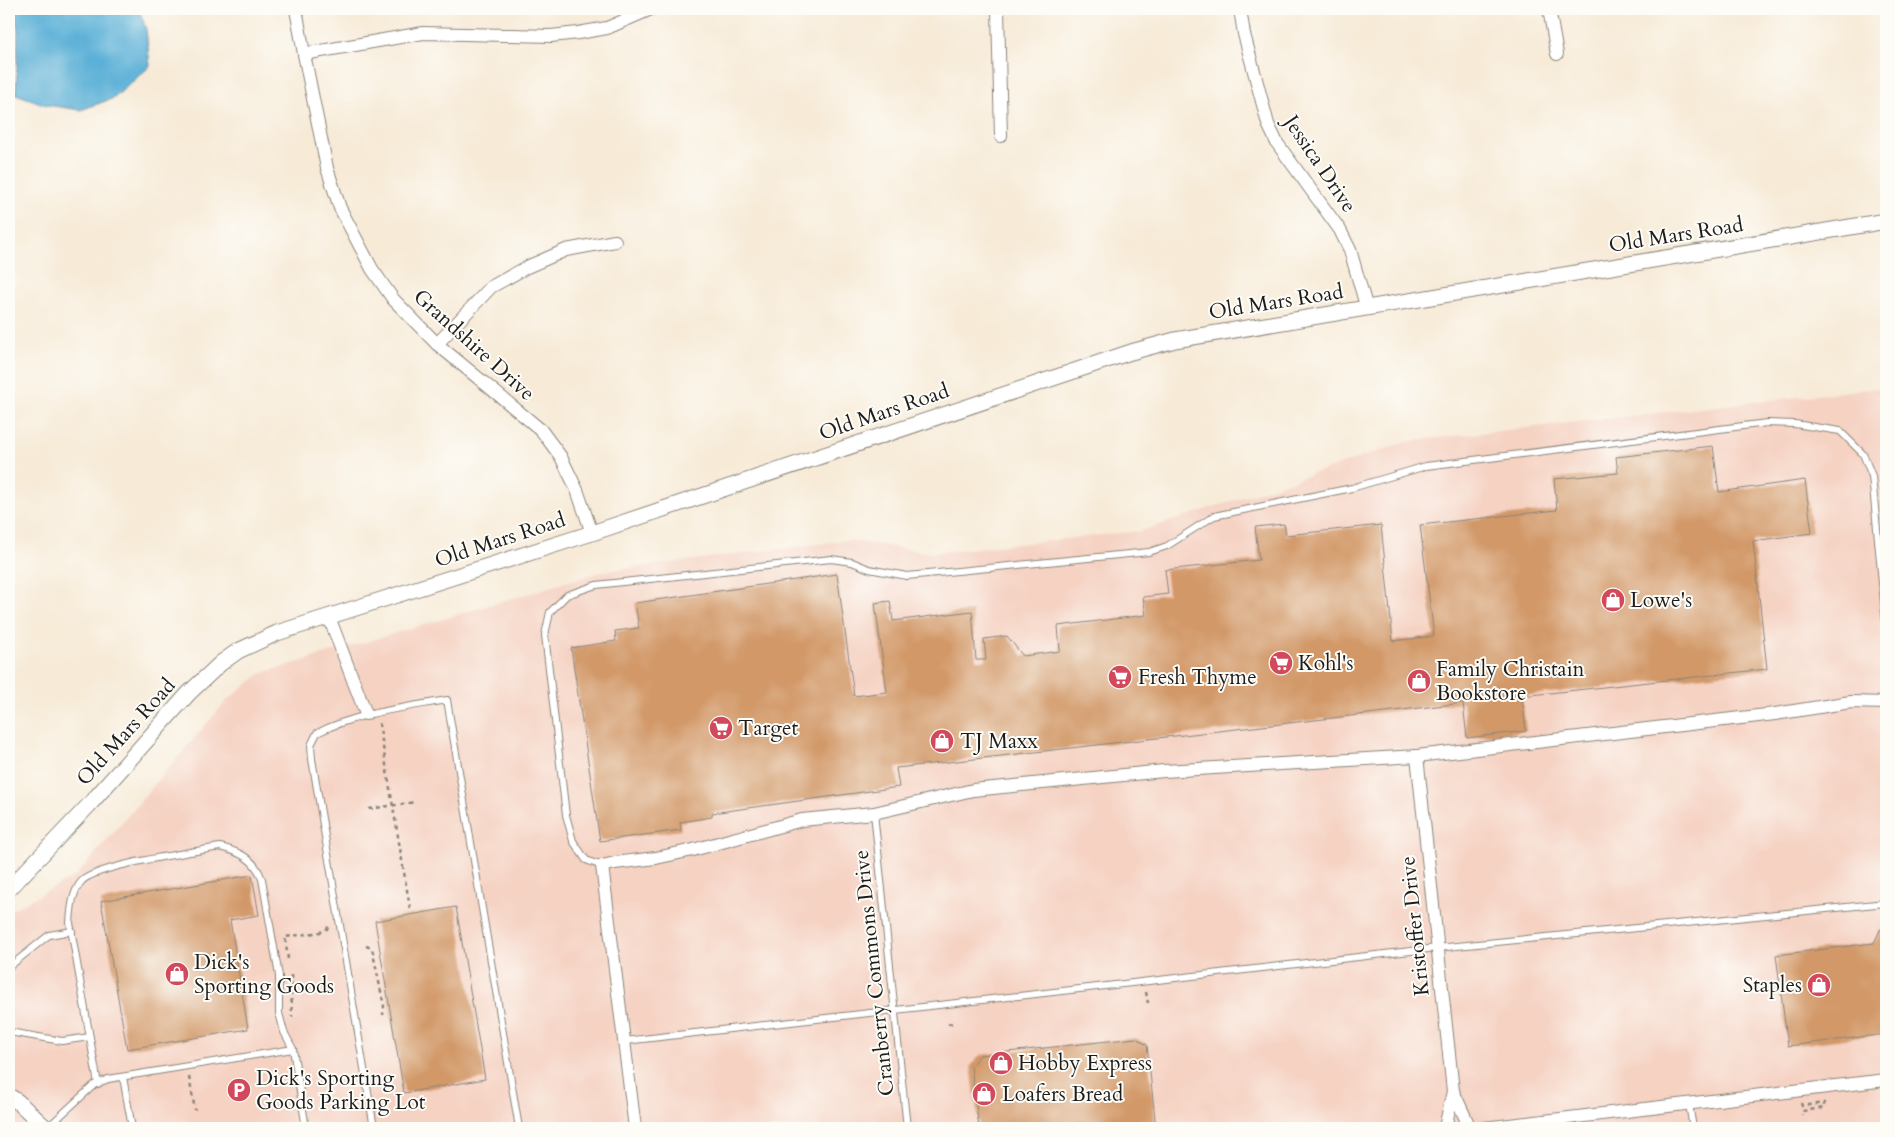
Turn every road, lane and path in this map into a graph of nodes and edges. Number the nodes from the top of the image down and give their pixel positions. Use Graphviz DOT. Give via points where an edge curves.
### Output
graph roads {
  1 [pos="296,9"];
  2 [pos="651,9"];
  3 [pos="998,9"];
  4 [pos="1240,9"];
  5 [pos="1549,9"];
  6 [pos="304,54"];
  7 [pos="1556,54"];
  8 [pos="1001,136"];
  9 [pos="1886,221"];
  10 [pos="615,241"];
  11 [pos="1367,309"];
  12 [pos="437,344"];
  13 [pos="592,533"];
  14 [pos="329,617"];
  15 [pos="1886,625"];
  16 [pos="1886,703"];
  17 [pos="366,714"];
  18 [pos="378,722"];
  19 [pos="1417,756"];
  20 [pos="416,802"];
  21 [pos="393,805"];
  22 [pos="368,809"];
  23 [pos="874,813"];
  24 [pos="602,866"];
  25 [pos="9,889"];
  26 [pos="1886,903"];
  27 [pos="410,908"];
  28 [pos="332,924"];
  29 [pos="72,931"];
  30 [pos="290,936"];
  31 [pos="366,946"];
  32 [pos="1437,948"];
  33 [pos="9,967"];
  34 [pos="1146,990"];
  35 [pos="1148,1003"];
  36 [pos="895,1010"];
  37 [pos="383,1015"];
  38 [pos="954,1023"];
  39 [pos="948,1024"];
  40 [pos="9,1032"];
  41 [pos="90,1037"];
  42 [pos="625,1041"];
  43 [pos="293,1050"];
  44 [pos="123,1077"];
  45 [pos="189,1077"];
  46 [pos="1886,1080"];
  47 [pos="98,1084"];
  48 [pos="1453,1091"];
  49 [pos="9,1096"];
  50 [pos="1801,1103"];
  51 [pos="1689,1104"];
  52 [pos="195,1110"];
  53 [pos="1802,1115"];
  54 [pos="1241,1121"];
  55 [pos="1516,1126"];
  56 [pos="47,1128"];
  57 [pos="132,1128"];
  58 [pos="306,1128"];
  59 [pos="374,1128"];
  60 [pos="519,1128"];
  61 [pos="636,1128"];
  62 [pos="907,1128"];
  63 [pos="1241,1128"];
  64 [pos="1445,1128"];
  65 [pos="1470,1128"];
  66 [pos="1484,1128"];
  67 [pos="1693,1128"];
  68 [pos="1882,1128"];
  69 [pos="1886,1128"];
  1 -- 6 [label="street, Grandshire Drive"];
  2 -- 6 [label="street" via="607,28 578,34 423,33"];
  3 -- 8 [label="street"];
  4 -- 11 [label="street, Jessica Drive" via="1268,124 1277,143 1340,230 1350,250"];
  5 -- 7 [label="street"];
  6 -- 12 [label="street, Grandshire Drive" via="327,168 340,208 372,270 393,299"];
  9 -- 11 [label="street, Old Mars Road"];
  10 -- 12 [label="street" via="566,250 491,287"];
  11 -- 13 [label="street, Old Mars Road" via="1175,340 1131,352"];
  12 -- 13 [label="street, Grandshire Drive" via="541,430 561,457"];
  13 -- 14 [label="street, Old Mars Road"];
  14 -- 17 [label="street"];
  14 -- 25 [label="street, Old Mars Road" via="277,633 238,651 221,663 188,693 83,812"];
  15 -- 24 [label="lane" via="1872,476 1863,454 1840,431 1767,423 1426,466 1352,488 1214,516 1167,546 1148,552 907,576 831,558 596,584 567,595 550,612 545,635 566,815 573,841 586,860"];
  16 -- 19 [label="street" via="1851,702 1767,715"];
  17 -- 59 [label="lane" via="316,733 312,739 312,750"];
  17 -- 60 [label="lane" via="447,700"];
  18 -- 21 [label="path"];
  19 -- 23 [label="street" via="1164,771 1008,786 973,790"];
  19 -- 32 [label="street, Kristoffer Drive"];
  20 -- 21 [label="path"];
  21 -- 22 [label="path"];
  21 -- 27 [label="path"];
  23 -- 24 [label="street" via="802,820 693,850"];
  23 -- 36 [label="lane, Cranberry Commons Drive"];
  24 -- 42 [label="street"];
  26 -- 32 [label="lane"];
  28 -- 30 [label="path" via="324,931"];
  29 -- 33 [label="lane" via="50,935"];
  29 -- 41 [label="lane"];
  29 -- 43 [label="lane" via="72,901 81,882 107,868 220,847 244,855 259,869 262,879 279,976 280,1013 284,1032"];
  31 -- 37 [label="path" via="372,948"];
  32 -- 36 [label="lane"];
  32 -- 48 [label="street, Kristoffer Drive"];
  34 -- 35 [label="path"];
  36 -- 42 [label="lane"];
  36 -- 62 [label="lane, Cranberry Commons Drive"];
  38 -- 39 [label="path"];
  40 -- 41 [label="lane" via="62,1041"];
  41 -- 47 [label="lane"];
  42 -- 61 [label="street"];
  43 -- 44 [label="lane"];
  43 -- 58 [label="lane"];
  44 -- 47 [label="lane"];
  44 -- 57 [label="lane"];
  45 -- 52 [label="path"];
  46 -- 51 [label="street"];
  47 -- 56 [label="lane"];
  48 -- 64 [label="street, Kristoffer Drive"];
  48 -- 65 [label="street, Kristoffer Drive"];
  49 -- 56 [label="street"];
  50 -- 53 [label="path" via="1802,1106 1824,1103 1824,1108 1802,1111"];
  51 -- 55 [label="street"];
  51 -- 67 [label="lane"];
  54 -- 63 [label="path"];
  55 -- 66 [label="street"];
  68 -- 69 [label="lane"];
}
